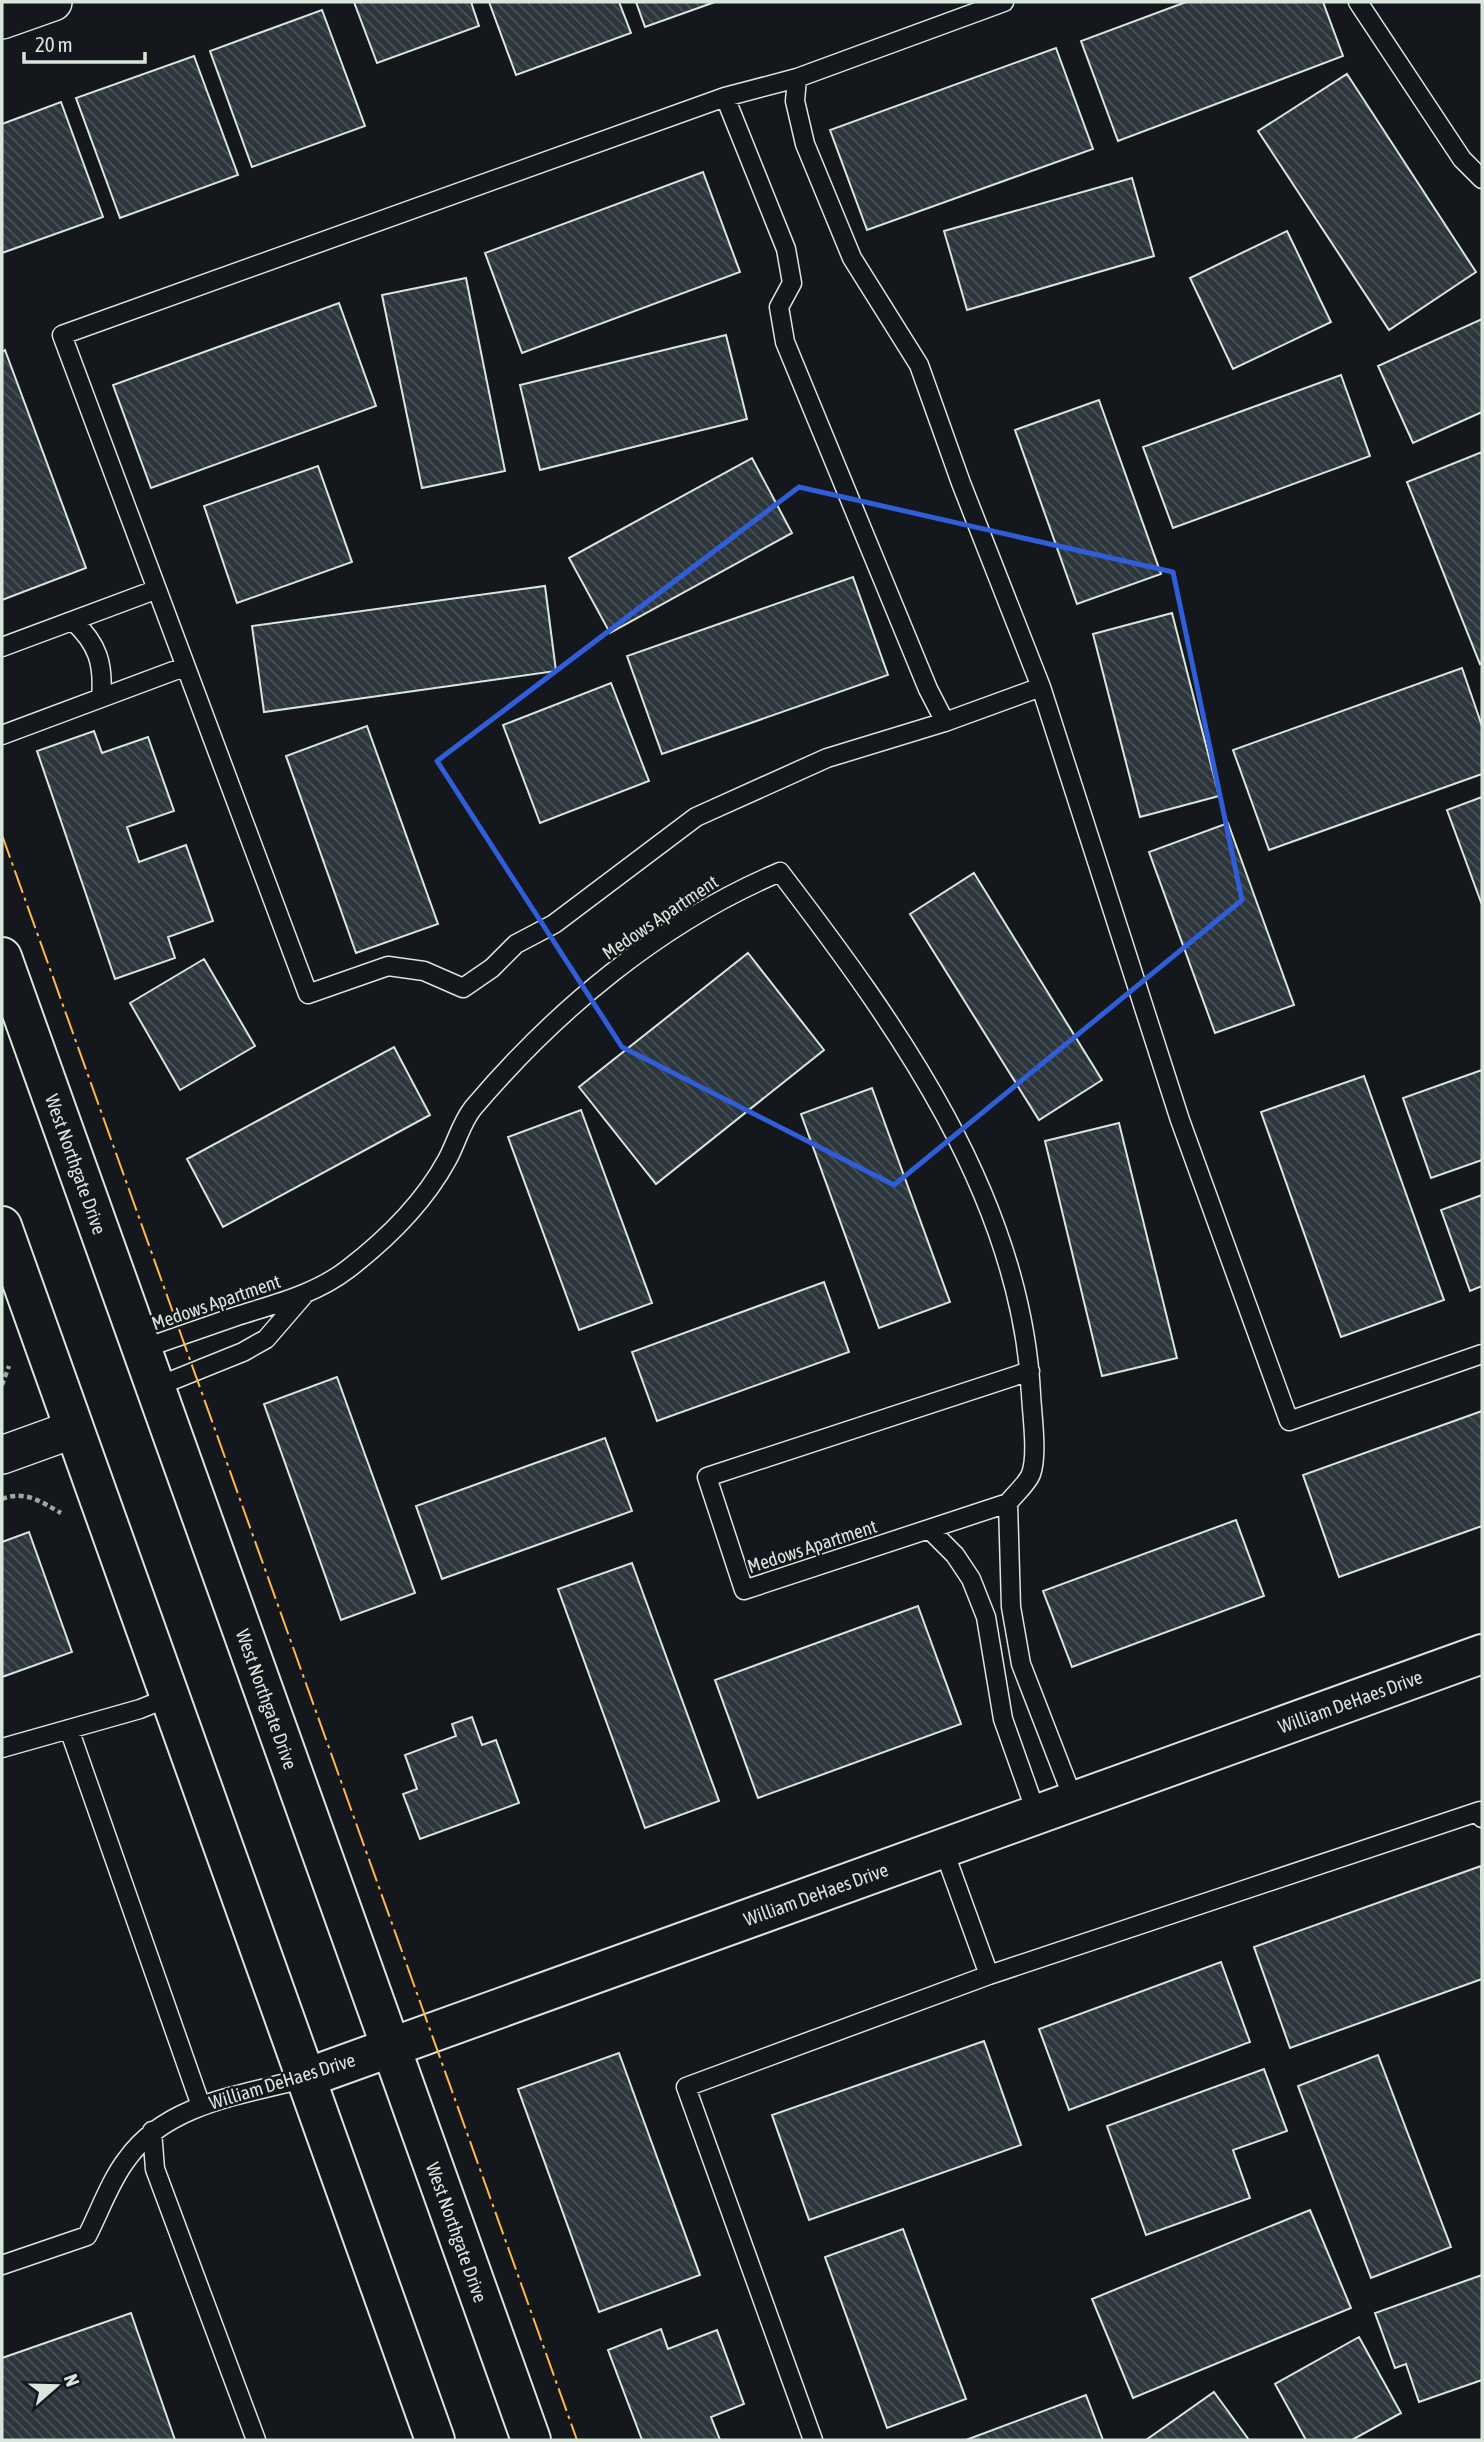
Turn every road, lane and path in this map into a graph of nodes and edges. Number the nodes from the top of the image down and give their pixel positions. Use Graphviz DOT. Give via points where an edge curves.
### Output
graph roads {
  1 [pos="53,2"];
  2 [pos="1004,2"];
  3 [pos="1358,2"];
  4 [pos="2,20"];
  5 [pos="797,78"];
  6 [pos="725,97"];
  7 [pos="1482,179"];
  8 [pos="155,590"];
  9 [pos="73,621"];
  10 [pos="2,647"];
  11 [pos="184,667"];
  12 [pos="1041,687"];
  13 [pos="101,698"];
  14 [pos="945,722"];
  15 [pos="2,735"];
  16 [pos="2,957"];
  17 [pos="2,1227"];
  18 [pos="304,1294"];
  19 [pos="142,1349"];
  20 [pos="1482,1354"];
  21 [pos="1030,1371"];
  22 [pos="156,1387"];
  23 [pos="74,1429"];
  24 [pos="2,1455"];
  25 [pos="1008,1503"];
  26 [pos="929,1529"];
  27 [pos="1481,1660"];
  28 [pos="170,1697"];
  29 [pos="69,1730"];
  30 [pos="2,1748"];
  31 [pos="1074,1801"];
  32 [pos="1037,1815"];
  33 [pos="1482,1818"];
  34 [pos="943,1848"];
  35 [pos="989,1975"];
  36 [pos="391,2046"];
  37 [pos="306,2078"];
  38 [pos="201,2106"];
  39 [pos="152,2131"];
  40 [pos="2,2265"];
  41 [pos="256,2440"];
  42 [pos="435,2440"];
  43 [pos="531,2440"];
  44 [pos="813,2440"];
  1 -- 4 [label="street"];
  2 -- 5 [label="lane"];
  3 -- 7 [label="lane" via="1462,159"];
  5 -- 6 [label="lane"];
  5 -- 12 [label="lane" via="794,101 805,144 852,258 919,365"];
  6 -- 8 [label="lane" via="62,335"];
  6 -- 14 [label="lane" via="786,249 792,283 779,307 785,342"];
  8 -- 9 [label="lane"];
  8 -- 11 [label="lane"];
  9 -- 10 [label="lane"];
  9 -- 13 [label="lane" via="89,636 99,655"];
  11 -- 13 [label="lane"];
  11 -- 14 [label="lane" via="308,994 388,966 424,971 463,988 516,944 554,924 696,817 827,758"];
  12 -- 14 [label="lane"];
  12 -- 20 [label="lane" via="1180,1120 1289,1421"];
  13 -- 15 [label="lane"];
  16 -- 19 [label="main road, West Northgate Drive"];
  17 -- 23 [label="main road"];
  18 -- 19 [label="lane, Medows Apartment"];
  18 -- 21 [label="lane, Medows Apartment" via="346,1271 390,1235 447,1161 470,1111 547,1029 633,956 697,912 779,872 877,1003 974,1175 1016,1296"];
  18 -- 22 [label="lane, Medows Apartment" via="266,1339"];
  19 -- 22 [label="main road, West Northgate Drive"];
  21 -- 25 [label="lane, Medows Apartment" via="1031,1474"];
  21 -- 26 [label="lane, Medows Apartment" via="707,1477 744,1590"];
  22 -- 36 [label="main road, West Northgate Drive"];
  23 -- 24 [label="street"];
  23 -- 28 [label="main road"];
  25 -- 26 [label="lane, Medows Apartment"];
  25 -- 31 [label="lane" via="1011,1606 1021,1664"];
  26 -- 32 [label="lane" via="971,1579 986,1617 1003,1719"];
  27 -- 31 [label="main road, William DeHaes Drive"];
  28 -- 29 [label="lane"];
  28 -- 37 [label="main road"];
  29 -- 30 [label="lane"];
  29 -- 38 [label="lane"];
  31 -- 32 [label="main road, William DeHaes Drive"];
  32 -- 34 [label="main road, William DeHaes Drive"];
  33 -- 35 [label="lane" via="1480,1811"];
  34 -- 35 [label="lane"];
  34 -- 36 [label="main road, William DeHaes Drive"];
  35 -- 44 [label="lane" via="686,2087"];
  36 -- 37 [label="main road, William DeHaes Drive"];
  36 -- 43 [label="main road, West Northgate Drive"];
  37 -- 38 [label="lane, William DeHaes Drive"];
  37 -- 42 [label="main road"];
  38 -- 39 [label="lane, William DeHaes Drive"];
  39 -- 40 [label="lane" via="126,2160 87,2236"];
  39 -- 41 [label="lane" via="155,2169"];
}
